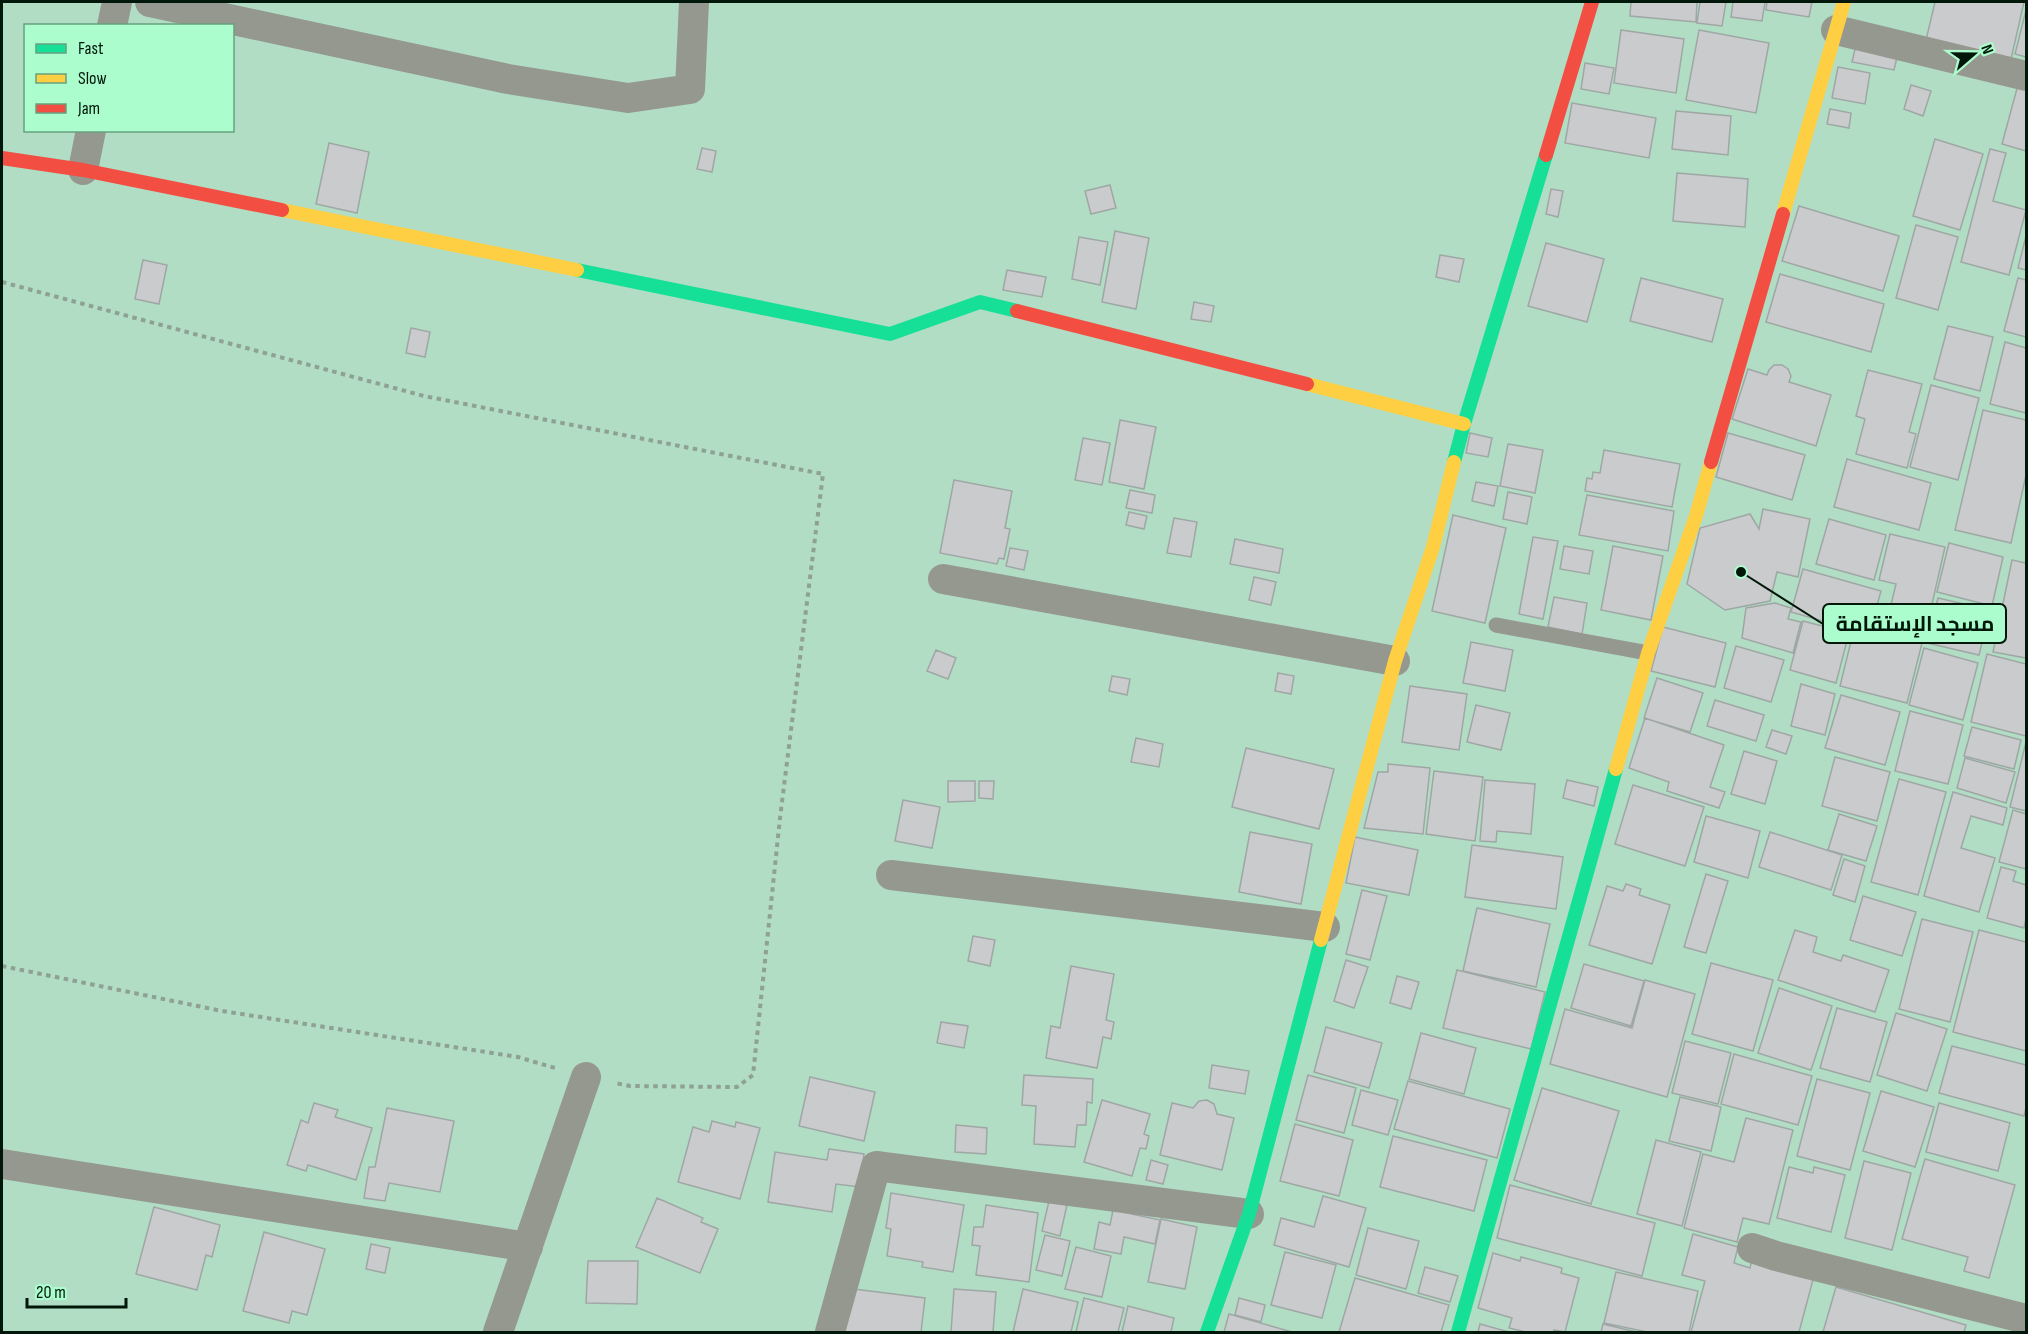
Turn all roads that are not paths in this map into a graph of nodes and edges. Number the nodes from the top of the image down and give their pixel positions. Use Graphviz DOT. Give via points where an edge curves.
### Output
graph roads {
  1 [pos="117,2"];
  2 [pos="150,2"];
  3 [pos="694,2"];
  4 [pos="1592,2"];
  5 [pos="1840,16"];
  6 [pos="112,24"];
  7 [pos="2026,76"];
  8 [pos="91,132"];
  9 [pos="2,158"];
  10 [pos="83,170"];
  11 [pos="1464,424"];
  12 [pos="943,579"];
  13 [pos="1496,625"];
  14 [pos="1648,653"];
  15 [pos="1395,662"];
  16 [pos="891,875"];
  17 [pos="1325,927"];
  18 [pos="586,1077"];
  19 [pos="2,1164"];
  20 [pos="1249,1214"];
  21 [pos="528,1247"];
  22 [pos="1752,1248"];
  23 [pos="2023,1316"];
  24 [pos="498,1332"];
  25 [pos="830,1332"];
  26 [pos="1207,1332"];
  27 [pos="1458,1332"];
  1 -- 6 [label="street"];
  2 -- 3 [label="street" via="508,79 628,98 690,90"];
  4 -- 11 [label="street"];
  5 -- 7 [label="street"];
  5 -- 14 [label="street" via="1696,516"];
  8 -- 10 [label="street"];
  9 -- 10 [label="street"];
  10 -- 11 [label="street" via="890,334 980,302"];
  11 -- 15 [label="street" via="1433,547"];
  12 -- 15 [label="street"];
  13 -- 14 [label="lane"];
  14 -- 27 [label="street"];
  15 -- 17 [label="street"];
  16 -- 17 [label="street"];
  17 -- 20 [label="street"];
  18 -- 21 [label="street"];
  19 -- 21 [label="street"];
  20 -- 25 [label="street" via="876,1166"];
  20 -- 26 [label="street"];
  21 -- 24 [label="street"];
  22 -- 23 [label="street"];
}
